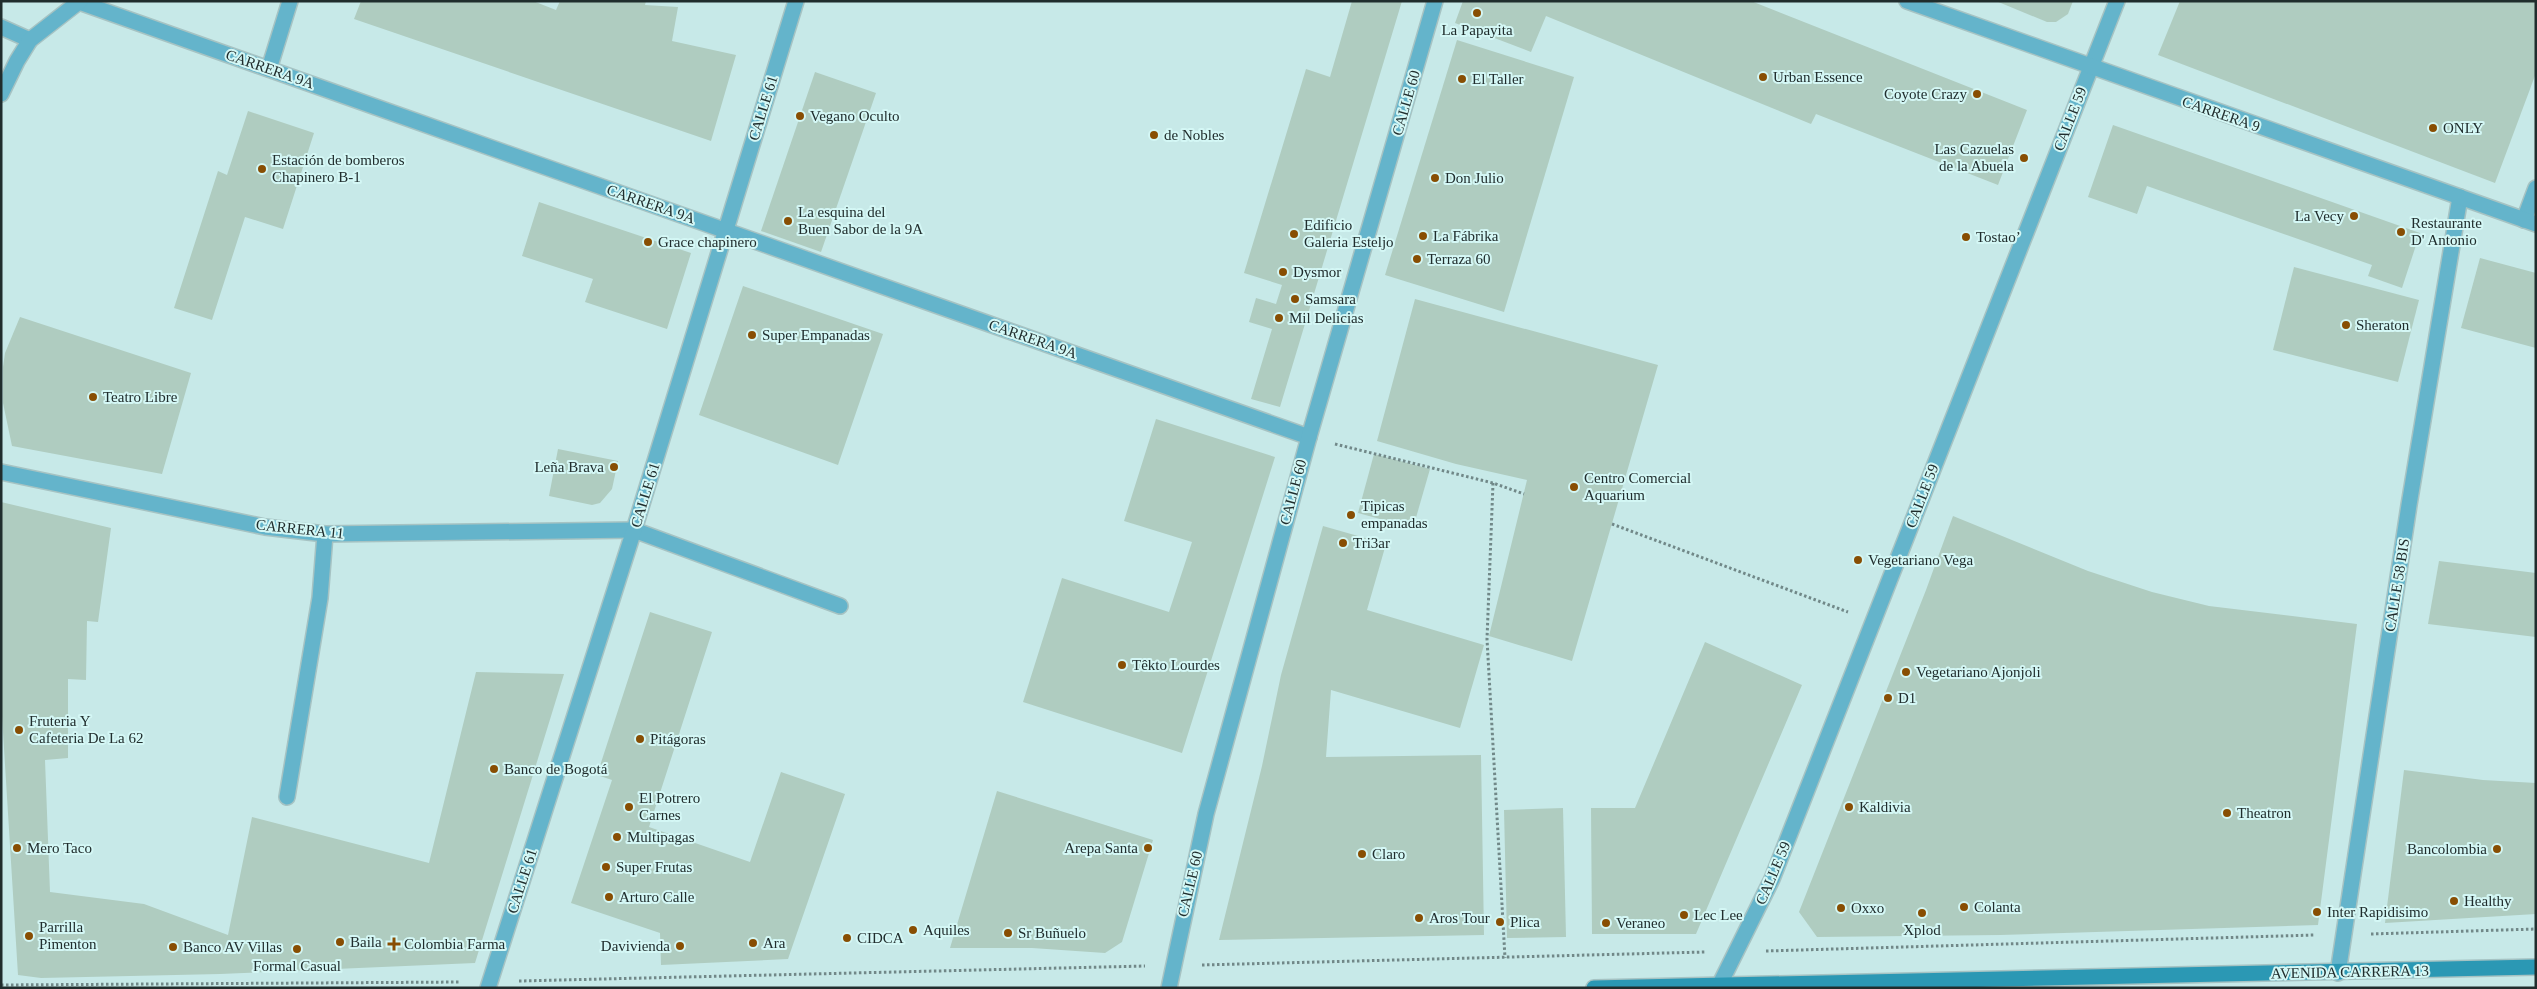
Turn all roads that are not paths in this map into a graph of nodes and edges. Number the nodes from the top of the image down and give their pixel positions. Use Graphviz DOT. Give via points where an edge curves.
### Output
graph roads {
  1 [pos="290,1"];
  2 [pos="796,1"];
  3 [pos="1435,1"];
  4 [pos="1907,1"];
  5 [pos="2117,1"];
  6 [pos="80,2"];
  7 [pos="1,26"];
  8 [pos="30,40"];
  9 [pos="2090,68"];
  10 [pos="269,69"];
  11 [pos="1,94"];
  12 [pos="2536,188"];
  13 [pos="2460,197"];
  14 [pos="2530,222"];
  15 [pos="725,230"];
  16 [pos="1309,436"];
  17 [pos="1,472"];
  18 [pos="634,530"];
  19 [pos="325,534"];
  20 [pos="840,606"];
  21 [pos="287,797"];
  22 [pos="2536,967"];
  23 [pos="2338,973"];
  24 [pos="489,985"];
  25 [pos="1719,986"];
  26 [pos="1168,988"];
  27 [pos="1594,988"];
  1 -- 10 [label="street"];
  2 -- 15 [label="street, CALLE 61"];
  3 -- 16 [label="street, CALLE 60"];
  4 -- 9 [label="street, CARRERA 9"];
  5 -- 9 [label="street, CALLE 59"];
  6 -- 8 [label="street"];
  6 -- 10 [label="street, CARRERA 9A"];
  7 -- 8 [label="street"];
  8 -- 11 [label="street"];
  9 -- 13 [label="street, CARRERA 9"];
  9 -- 25 [label="street, CALLE 59" via="1772,878"];
  10 -- 15 [label="street, CARRERA 9A"];
  12 -- 14 [label="street"];
  13 -- 14 [label="street, CARRERA 9"];
  13 -- 23 [label="street, CALLE 58 BIS" via="2409,505"];
  15 -- 16 [label="street, CARRERA 9A"];
  15 -- 18 [label="street, CALLE 61"];
  16 -- 26 [label="street, CALLE 60" via="1206,814"];
  17 -- 19 [label="street, CARRERA 11" via="265,527"];
  18 -- 19 [label="street, CARRERA 11"];
  18 -- 20 [label="street"];
  18 -- 24 [label="street, CALLE 61"];
  19 -- 21 [label="street" via="320,598"];
  22 -- 23 [label="main road, AVENIDA CARRERA 13"];
  23 -- 25 [label="main road, AVENIDA CARRERA 13"];
  25 -- 27 [label="main road, AVENIDA CARRERA 13"];
}
